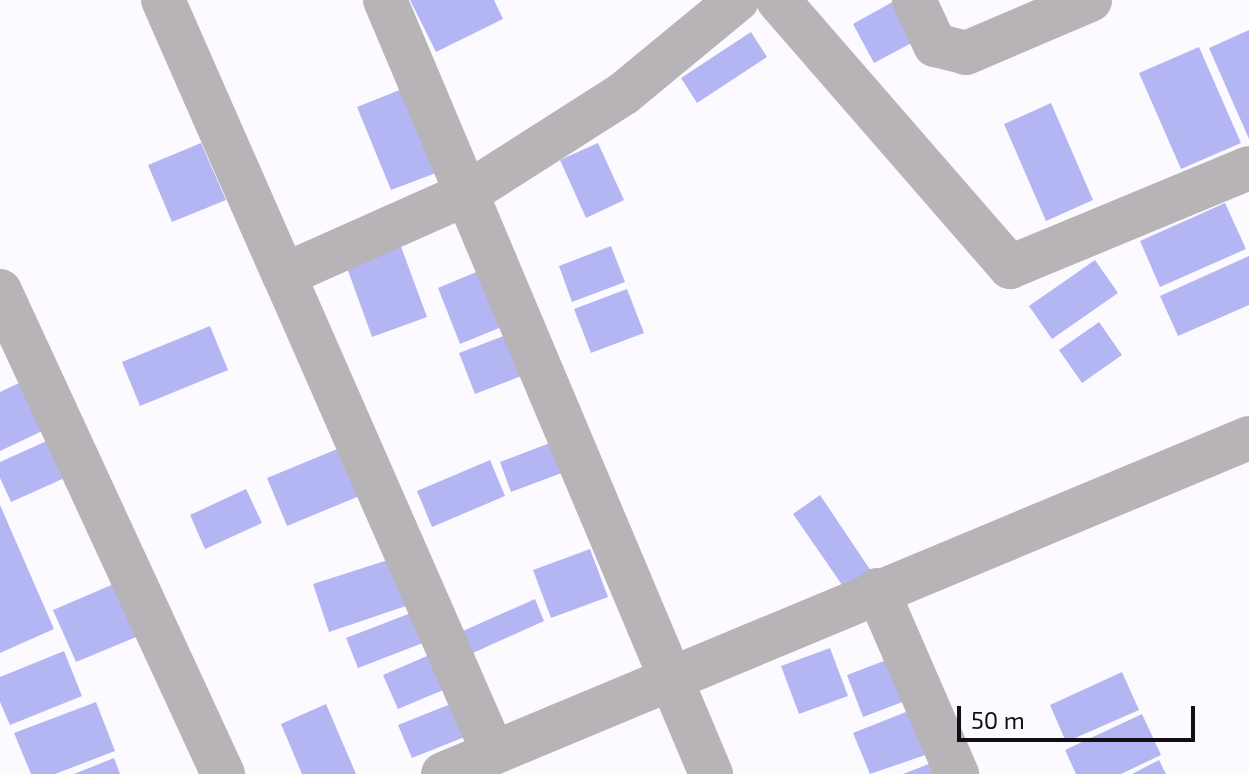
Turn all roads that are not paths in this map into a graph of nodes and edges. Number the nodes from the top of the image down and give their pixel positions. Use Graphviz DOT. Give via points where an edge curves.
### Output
graph roads {
  1 [pos="163,0"];
  2 [pos="385,0"];
  3 [pos="737,0"];
  4 [pos="778,0"];
  5 [pos="914,0"];
  6 [pos="1090,0"];
  7 [pos="1249,168"];
  8 [pos="466,194"];
  9 [pos="284,275"];
  10 [pos="0,291"];
  11 [pos="1246,448"];
  12 [pos="877,590"];
  13 [pos="670,678"];
  14 [pos="493,752"];
  15 [pos="223,774"];
  16 [pos="443,774"];
  17 [pos="711,774"];
  18 [pos="957,774"];
  1 -- 9 [label="street"];
  2 -- 8 [label="street"];
  3 -- 8 [label="street" via="623,94"];
  4 -- 7 [label="street" via="1010,267"];
  5 -- 6 [label="street" via="935,45 966,53"];
  8 -- 9 [label="street"];
  8 -- 13 [label="street"];
  9 -- 14 [label="street"];
  10 -- 15 [label="street"];
  11 -- 12 [label="street"];
  12 -- 13 [label="street"];
  12 -- 18 [label="street"];
  13 -- 14 [label="street"];
  13 -- 17 [label="street"];
  14 -- 16 [label="street"];
}
